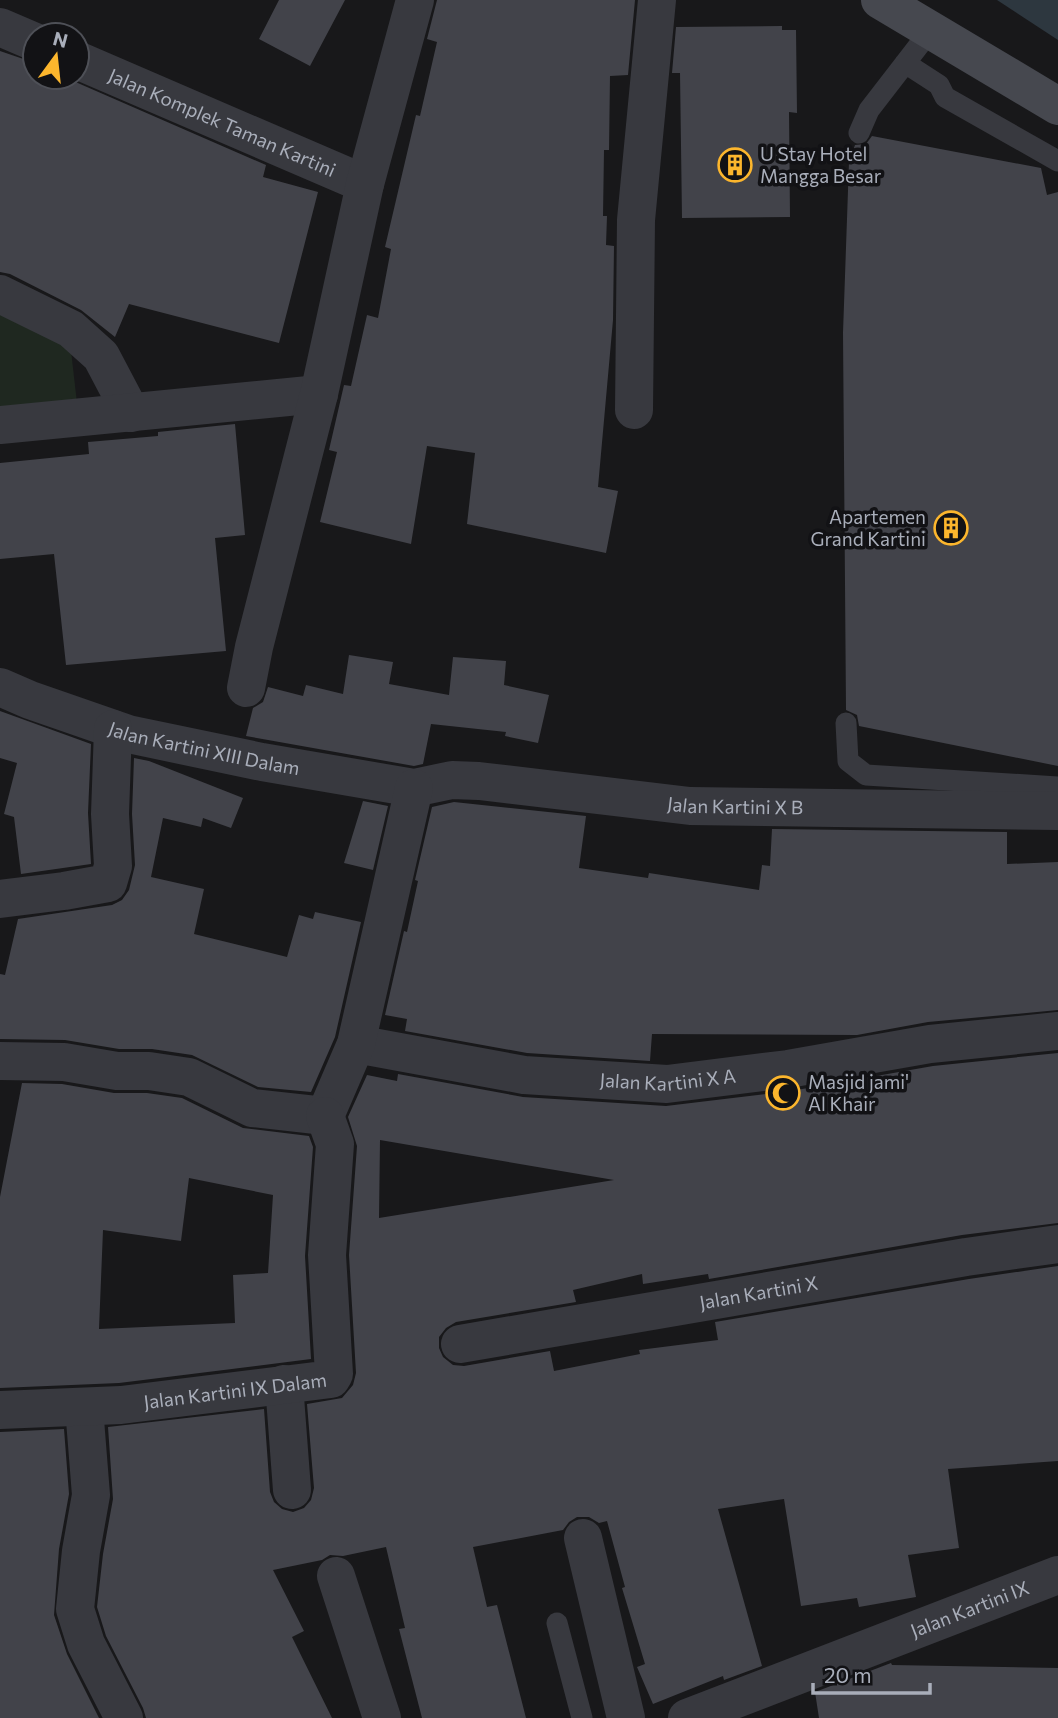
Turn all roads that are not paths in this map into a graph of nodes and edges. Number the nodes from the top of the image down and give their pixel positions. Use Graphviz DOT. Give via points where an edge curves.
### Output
graph roads {
  1 [pos="415,0"];
  2 [pos="657,0"];
  3 [pos="880,0"];
  4 [pos="0,27"];
  5 [pos="21,36"];
  6 [pos="944,39"];
  7 [pos="905,63"];
  8 [pos="91,66"];
  9 [pos="939,85"];
  10 [pos="1058,106"];
  11 [pos="859,133"];
  12 [pos="1058,161"];
  13 [pos="365,184"];
  14 [pos="0,294"];
  15 [pos="319,394"];
  16 [pos="634,410"];
  17 [pos="131,413"];
  18 [pos="0,425"];
  19 [pos="0,687"];
  20 [pos="246,688"];
  21 [pos="846,723"];
  22 [pos="113,729"];
  23 [pos="414,788"];
  24 [pos="1058,788"];
  25 [pos="1058,811"];
  26 [pos="0,899"];
  27 [pos="1058,1031"];
  28 [pos="356,1044"];
  29 [pos="0,1061"];
  30 [pos="325,1116"];
  31 [pos="1058,1244"];
  32 [pos="460,1344"];
  33 [pos="284,1384"];
  34 [pos="84,1407"];
  35 [pos="0,1410"];
  36 [pos="292,1490"];
  37 [pos="583,1538"];
  38 [pos="1058,1575"];
  39 [pos="336,1576"];
  40 [pos="557,1623"];
  41 [pos="124,1718"];
  42 [pos="382,1718"];
  43 [pos="582,1718"];
  44 [pos="626,1718"];
  45 [pos="687,1718"];
  1 -- 13 [label="street"];
  2 -- 16 [label="street" via="636,220"];
  3 -- 6 [label="main road"];
  4 -- 5 [label="street"];
  6 -- 7 [label="lane"];
  6 -- 9 [label="lane"];
  6 -- 10 [label="main road"];
  7 -- 9 [label="lane"];
  7 -- 11 [label="lane" via="869,110"];
  8 -- 13 [label="street, Jalan Komplek Taman Kartini"];
  9 -- 12 [label="lane" via="946,97"];
  13 -- 15 [label="street"];
  14 -- 17 [label="street" via="71,329 101,356"];
  15 -- 17 [label="street"];
  15 -- 20 [label="street"];
  17 -- 18 [label="street"];
  19 -- 22 [label="street, Jalan Kartini XIII Dalam"];
  21 -- 24 [label="lane" via="848,761 866,775"];
  22 -- 23 [label="street, Jalan Kartini XIII Dalam" via="262,762"];
  22 -- 26 [label="street" via="113,866 108,883"];
  23 -- 25 [label="street, Jalan Kartini X B" via="452,780 690,806"];
  23 -- 28 [label="street"];
  27 -- 28 [label="street, Jalan Kartini X A" via="930,1044 667,1084 524,1075"];
  28 -- 30 [label="street"];
  29 -- 30 [label="street" via="64,1062 189,1077 252,1108"];
  30 -- 33 [label="street, Jalan Kartini IX Dalam" via="335,1144 327,1255 334,1374 331,1379"];
  31 -- 32 [label="street, Jalan Kartini X"];
  33 -- 34 [label="street, Jalan Kartini IX Dalam"];
  33 -- 36 [label="street"];
  34 -- 35 [label="street, Jalan Kartini IX Dalam"];
  34 -- 41 [label="street" via="91,1495 75,1609 86,1644"];
  37 -- 44 [label="street"];
  38 -- 45 [label="street, Jalan Kartini IX"];
  39 -- 42 [label="street"];
  40 -- 43 [label="lane"];
}
